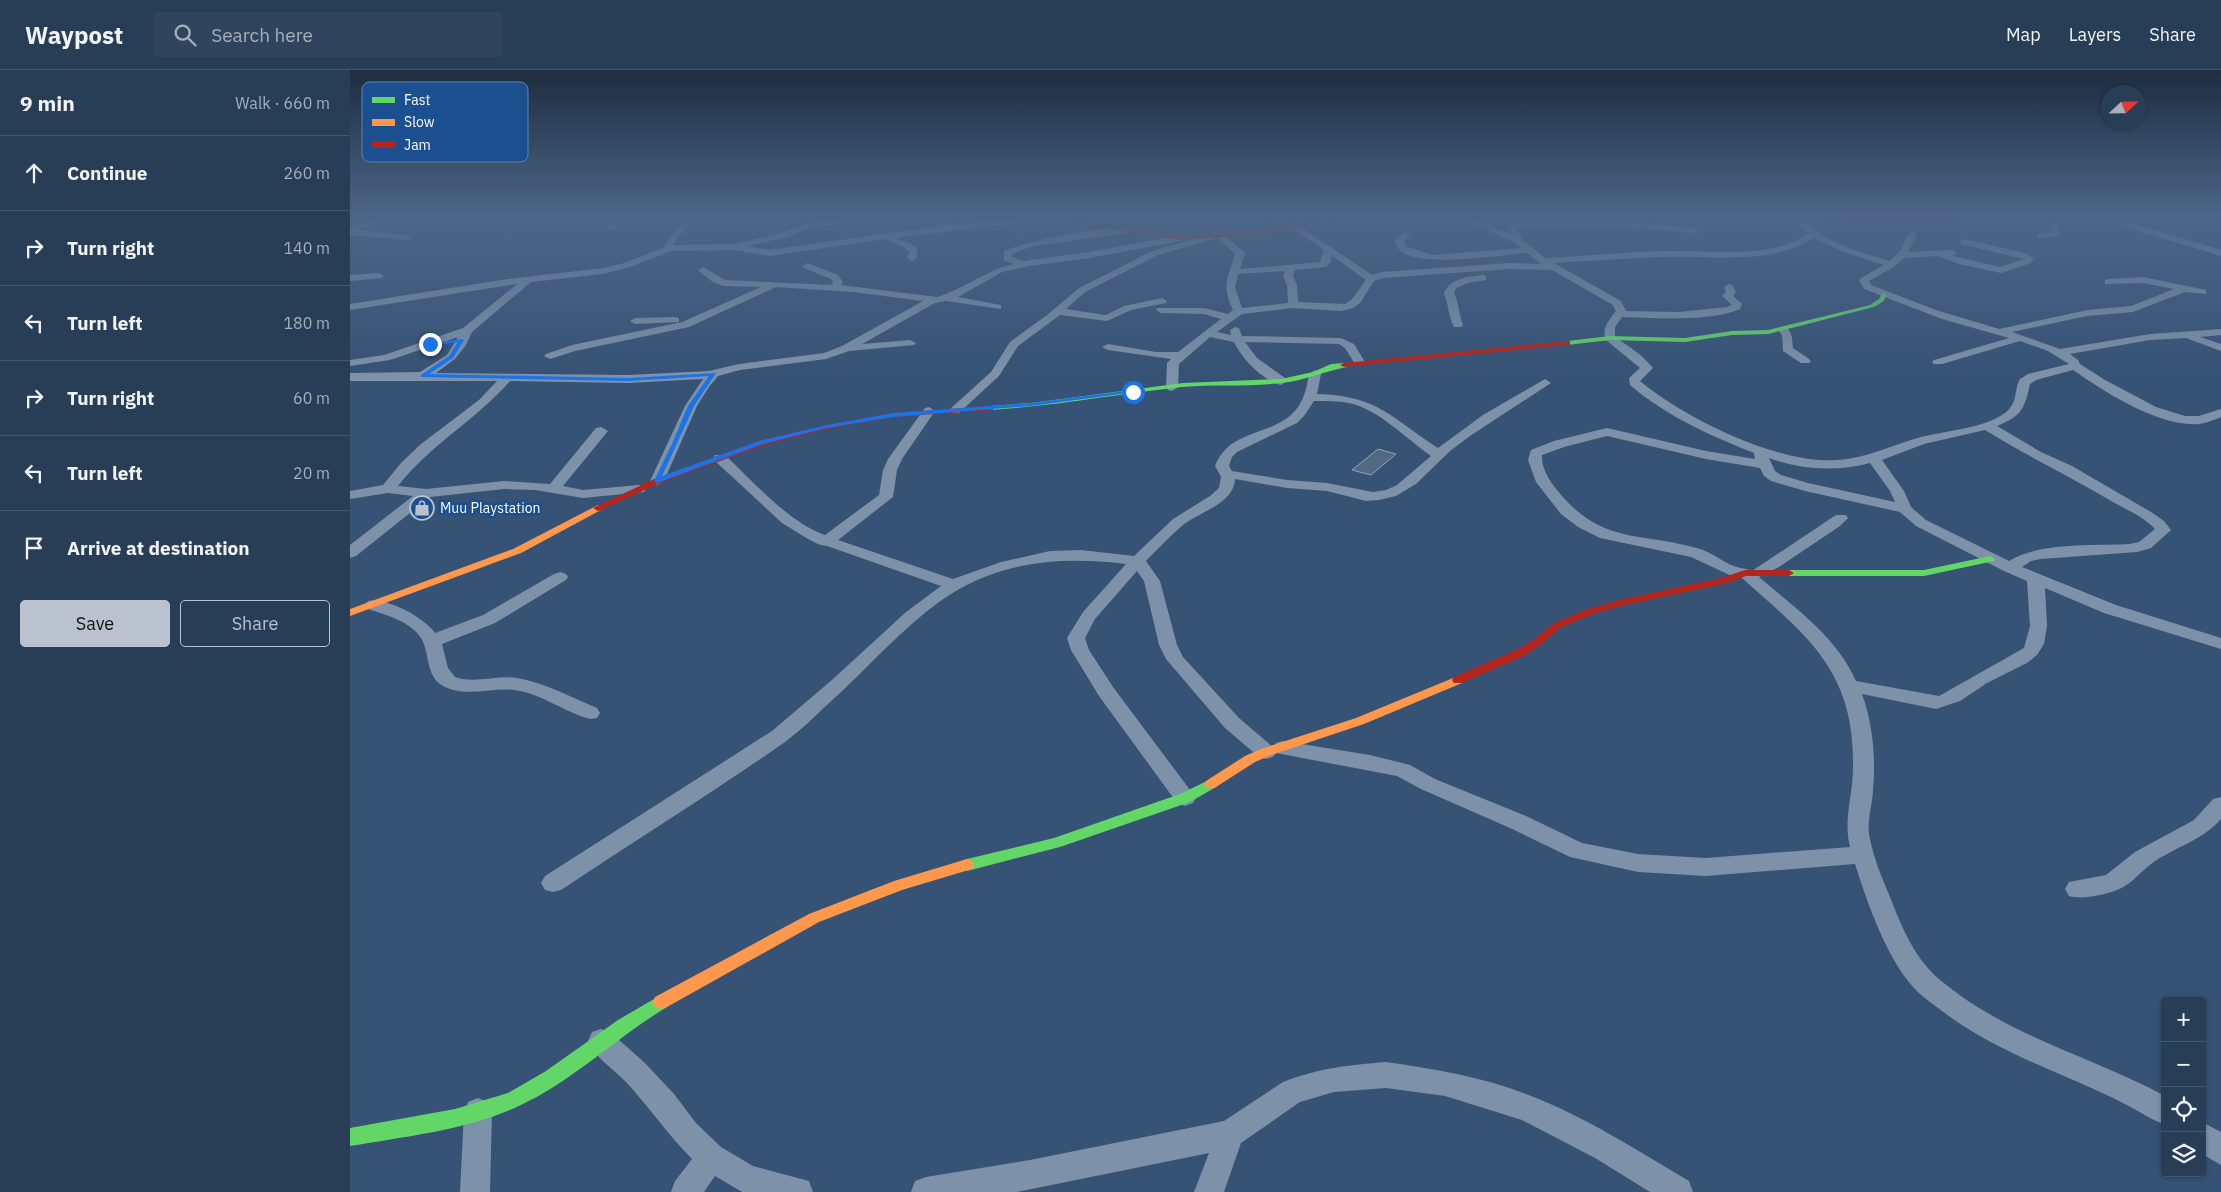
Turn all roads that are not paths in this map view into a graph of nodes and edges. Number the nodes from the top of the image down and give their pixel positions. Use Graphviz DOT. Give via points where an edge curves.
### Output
graph roads {
  1 [pos="613,268"];
  2 [pos="813,268"];
  3 [pos="1006,268"];
  4 [pos="1124,268"];
  5 [pos="1234,268"];
  6 [pos="1286,268"];
  7 [pos="1291,268"];
  8 [pos="1356,268"];
  9 [pos="1464,268"];
  10 [pos="1555,268"];
  11 [pos="1884,268"];
  12 [pos="1993,268"];
  13 [pos="2006,268"];
  14 [pos="703,270"];
  15 [pos="1233,272"];
  16 [pos="379,276"];
  17 [pos="350,278"];
  18 [pos="1571,278"];
  19 [pos="1371,279"];
  20 [pos="455,280"];
  21 [pos="528,280"];
  22 [pos="2108,282"];
  23 [pos="776,284"];
  24 [pos="835,287"];
  25 [pos="1729,287"];
  26 [pos="2184,289"];
  27 [pos="448,292"];
  28 [pos="2202,292"];
  29 [pos="1884,294"];
  30 [pos="945,298"];
  31 [pos="932,300"];
  32 [pos="1293,305"];
  33 [pos="350,307"];
  34 [pos="997,307"];
  35 [pos="1057,311"];
  36 [pos="1239,311"];
  37 [pos="1619,314"];
  38 [pos="1229,319"];
  39 [pos="698,320"];
  40 [pos="635,321"];
  41 [pos="1458,325"];
  42 [pos="1783,330"];
  43 [pos="1997,332"];
  44 [pos="2221,332"];
  45 [pos="1209,334"];
  46 [pos="2180,334"];
  47 [pos="465,335"];
  48 [pos="1610,338"];
  49 [pos="2020,338"];
  50 [pos="1237,339"];
  51 [pos="910,343"];
  52 [pos="1108,347"];
  53 [pos="846,348"];
  54 [pos="2221,348"];
  55 [pos="2057,353"];
  56 [pos="550,356"];
  57 [pos="1182,356"];
  58 [pos="1805,361"];
  59 [pos="1359,362"];
  60 [pos="1938,362"];
  61 [pos="350,364"];
  62 [pos="2075,366"];
  63 [pos="714,374"];
  64 [pos="1315,374"];
  65 [pos="423,376"];
  66 [pos="350,377"];
  67 [pos="1281,381"];
  68 [pos="501,383"];
  69 [pos="1545,383"];
  70 [pos="1172,387"];
  71 [pos="1309,397"];
  72 [pos="955,410"];
  73 [pos="929,411"];
  74 [pos="2221,413"];
  75 [pos="1987,426"];
  76 [pos="601,431"];
  77 [pos="1439,455"];
  78 [pos="1873,457"];
  79 [pos="720,458"];
  80 [pos="1761,458"];
  81 [pos="1228,474"];
  82 [pos="657,481"];
  83 [pos="388,488"];
  84 [pos="639,489"];
  85 [pos="553,490"];
  86 [pos="426,493"];
  87 [pos="350,495"];
  88 [pos="1905,509"];
  89 [pos="1841,518"];
  90 [pos="825,542"];
  91 [pos="350,553"];
  92 [pos="1990,559"];
  93 [pos="1138,561"];
  94 [pos="2010,568"];
  95 [pos="1748,573"];
  96 [pos="560,577"];
  97 [pos="2035,578"];
  98 [pos="954,585"];
  99 [pos="374,605"];
  100 [pos="350,613"];
  101 [pos="432,641"];
  102 [pos="2221,644"];
  103 [pos="1848,685"];
  104 [pos="590,714"];
  105 [pos="1274,750"];
  106 [pos="1184,798"];
  107 [pos="2221,805"];
  108 [pos="1862,855"];
  109 [pos="553,882"];
  110 [pos="2077,889"];
  111 [pos="600,1041"];
  112 [pos="2161,1109"];
  113 [pos="478,1112"];
  114 [pos="1230,1134"];
  115 [pos="350,1136"];
  116 [pos="2206,1139"];
  117 [pos="2221,1150"];
  118 [pos="711,1157"];
  119 [pos="475,1192"];
  120 [pos="686,1192"];
  121 [pos="798,1192"];
  122 [pos="926,1192"];
  123 [pos="1209,1192"];
  124 [pos="1678,1192"];
  1 -- 21 [label="street"];
  2 -- 24 [label="street" via="835,277 838,282"];
  3 -- 30 [label="street"];
  4 -- 35 [label="street" via="1082,290"];
  5 -- 15 [label="street"];
  6 -- 15 [label="street"];
  7 -- 32 [label="street" via="1288,276"];
  8 -- 19 [label="street"];
  9 -- 19 [label="street" via="1382,275"];
  10 -- 18 [label="street"];
  11 -- 29 [label="street" via="1864,280 1867,287"];
  12 -- 13 [label="street"];
  14 -- 23 [label="street" via="723,283"];
  15 -- 36 [label="street" via="1230,291"];
  16 -- 17 [label="street"];
  18 -- 37 [label="street" via="1617,303 1621,311"];
  18 -- 41 [label="street" via="1545,274 1509,275 1454,284 1450,293"];
  19 -- 32 [label="street" via="1349,306"];
  20 -- 27 [label="street" via="447,284"];
  21 -- 27 [label="street"];
  21 -- 47 [label="street"];
  22 -- 26 [label="street" via="2141,281"];
  23 -- 24 [label="street"];
  23 -- 39 [label="street"];
  24 -- 31 [label="street"];
  25 -- 37 [label="street" via="1731,292 1727,296 1737,304 1736,308 1729,310 1678,315"];
  26 -- 28 [label="street"];
  26 -- 43 [label="street" via="2133,309 2087,313"];
  27 -- 33 [label="street" via="388,297"];
  29 -- 42 [label="street" via="1882,300 1872,306"];
  29 -- 43 [label="street"];
  30 -- 31 [label="street"];
  30 -- 34 [label="street"];
  31 -- 53 [label="street"];
  32 -- 36 [label="street"];
  35 -- 38 [label="street" via="1107,318 1128,308 1161,305 1218,312"];
  35 -- 72 [label="street" via="1014,344 995,374"];
  36 -- 38 [label="street"];
  37 -- 48 [label="street" via="1608,330"];
  38 -- 45 [label="street"];
  38 -- 50 [label="street"];
  39 -- 40 [label="street"];
  39 -- 56 [label="street" via="639,336 572,348"];
  42 -- 48 [label="street" via="1686,340"];
  42 -- 58 [label="street" via="1787,334 1787,349"];
  43 -- 49 [label="street"];
  44 -- 46 [label="street"];
  45 -- 50 [label="street"];
  45 -- 57 [label="street"];
  46 -- 54 [label="street"];
  46 -- 55 [label="street" via="2131,339"];
  47 -- 61 [label="street" via="386,358"];
  47 -- 65 [label="street" via="451,357"];
  48 -- 59 [label="street"];
  48 -- 80 [label="street" via="1647,368 1634,382 1647,394"];
  49 -- 55 [label="street"];
  49 -- 60 [label="street"];
  50 -- 59 [label="street" via="1341,341 1350,346"];
  50 -- 67 [label="street" via="1254,362"];
  51 -- 53 [label="street"];
  52 -- 57 [label="street"];
  53 -- 63 [label="street" via="818,358 739,367"];
  55 -- 62 [label="street" via="2070,359"];
  57 -- 70 [label="street" via="1173,363"];
  59 -- 64 [label="street" via="1334,366"];
  62 -- 74 [label="street" via="2125,396 2173,417 2199,420"];
  62 -- 75 [label="street" via="2024,382 2015,410"];
  63 -- 68 [label="street" via="684,378 530,378"];
  63 -- 82 [label="street" via="691,406"];
  64 -- 67 [label="street"];
  64 -- 71 [label="street"];
  65 -- 66 [label="street"];
  65 -- 68 [label="street"];
  67 -- 70 [label="street"];
  68 -- 83 [label="street" via="483,403 426,447"];
  69 -- 77 [label="street" via="1476,425"];
  70 -- 72 [label="street" via="1031,405"];
  71 -- 77 [label="street" via="1354,401 1367,406"];
  71 -- 81 [label="street" via="1300,413 1285,425 1238,446 1226,455 1222,466"];
  72 -- 73 [label="street"];
  73 -- 79 [label="street" via="789,434"];
  73 -- 90 [label="street" via="895,459 886,497"];
  75 -- 78 [label="street" via="1903,446"];
  75 -- 94 [label="street" via="2146,515 2163,530 2145,545 2131,549 2040,554 2025,558"];
  76 -- 85 [label="street"];
  77 -- 81 [label="street" via="1400,490 1378,497"];
  78 -- 80 [label="street" via="1841,464"];
  78 -- 88 [label="street"];
  79 -- 82 [label="street"];
  79 -- 90 [label="street" via="800,529"];
  80 -- 88 [label="street" via="1776,478 1785,482"];
  80 -- 95 [label="street" via="1706,455 1607,432 1559,444 1536,453 1535,460 1543,482 1566,511 1583,524 1604,535 1696,553"];
  81 -- 93 [label="street" via="1229,481 1221,493 1178,522"];
  82 -- 84 [label="street"];
  83 -- 86 [label="street"];
  83 -- 87 [label="street"];
  84 -- 85 [label="street" via="583,494"];
  84 -- 99 [label="street" via="517,551"];
  85 -- 86 [label="street" via="504,485"];
  86 -- 91 [label="street"];
  88 -- 92 [label="street" via="1921,522"];
  89 -- 95 [label="street" via="1782,560"];
  90 -- 98 [label="street" via="917,570"];
  92 -- 94 [label="street"];
  92 -- 95 [label="street" via="1924,573"];
  93 -- 98 [label="street" via="1061,555 1008,566"];
  93 -- 105 [label="street" via="1152,581 1168,645 1175,659 1232,723"];
  93 -- 106 [label="street" via="1084,620 1076,636 1078,647 1098,680"];
  94 -- 97 [label="street"];
  95 -- 103 [label="street" via="1800,620 1836,662"];
  95 -- 105 [label="street" via="1583,614 1556,626 1520,653 1360,721"];
  96 -- 101 [label="street" via="489,619"];
  97 -- 102 [label="street" via="2110,609"];
  97 -- 103 [label="street" via="2038,628 2036,642 2030,652 1946,702 1936,703"];
  98 -- 109 [label="street" via="906,621 779,736"];
  99 -- 100 [label="street"];
  99 -- 101 [label="street" via="414,621"];
  101 -- 104 [label="street" via="441,674 448,681 458,684 514,684 548,693"];
  103 -- 108 [label="street" via="1864,742 1863,791 1857,827"];
  105 -- 106 [label="street"];
  105 -- 108 [label="street" via="1370,762 1403,770 1578,851 1638,863 1706,867"];
  106 -- 111 [label="street" via="1055,843 945,871 859,899 791,930 652,1007"];
  107 -- 110 [label="street" via="2202,826 2143,858 2111,883"];
  108 -- 112 [label="street" via="1903,955 1918,975 1955,1006 2007,1037"];
  111 -- 113 [label="street" via="543,1083"];
  111 -- 118 [label="street" via="635,1072"];
  113 -- 115 [label="street"];
  113 -- 119 [label="street"];
  114 -- 122 [label="street" via="1030,1175"];
  114 -- 123 [label="street"];
  114 -- 124 [label="street" via="1293,1091 1334,1079 1386,1075 1445,1083 1528,1108 1605,1148"];
  116 -- 117 [label="street"];
  118 -- 120 [label="street"];
  118 -- 121 [label="street" via="747,1179"];
}
